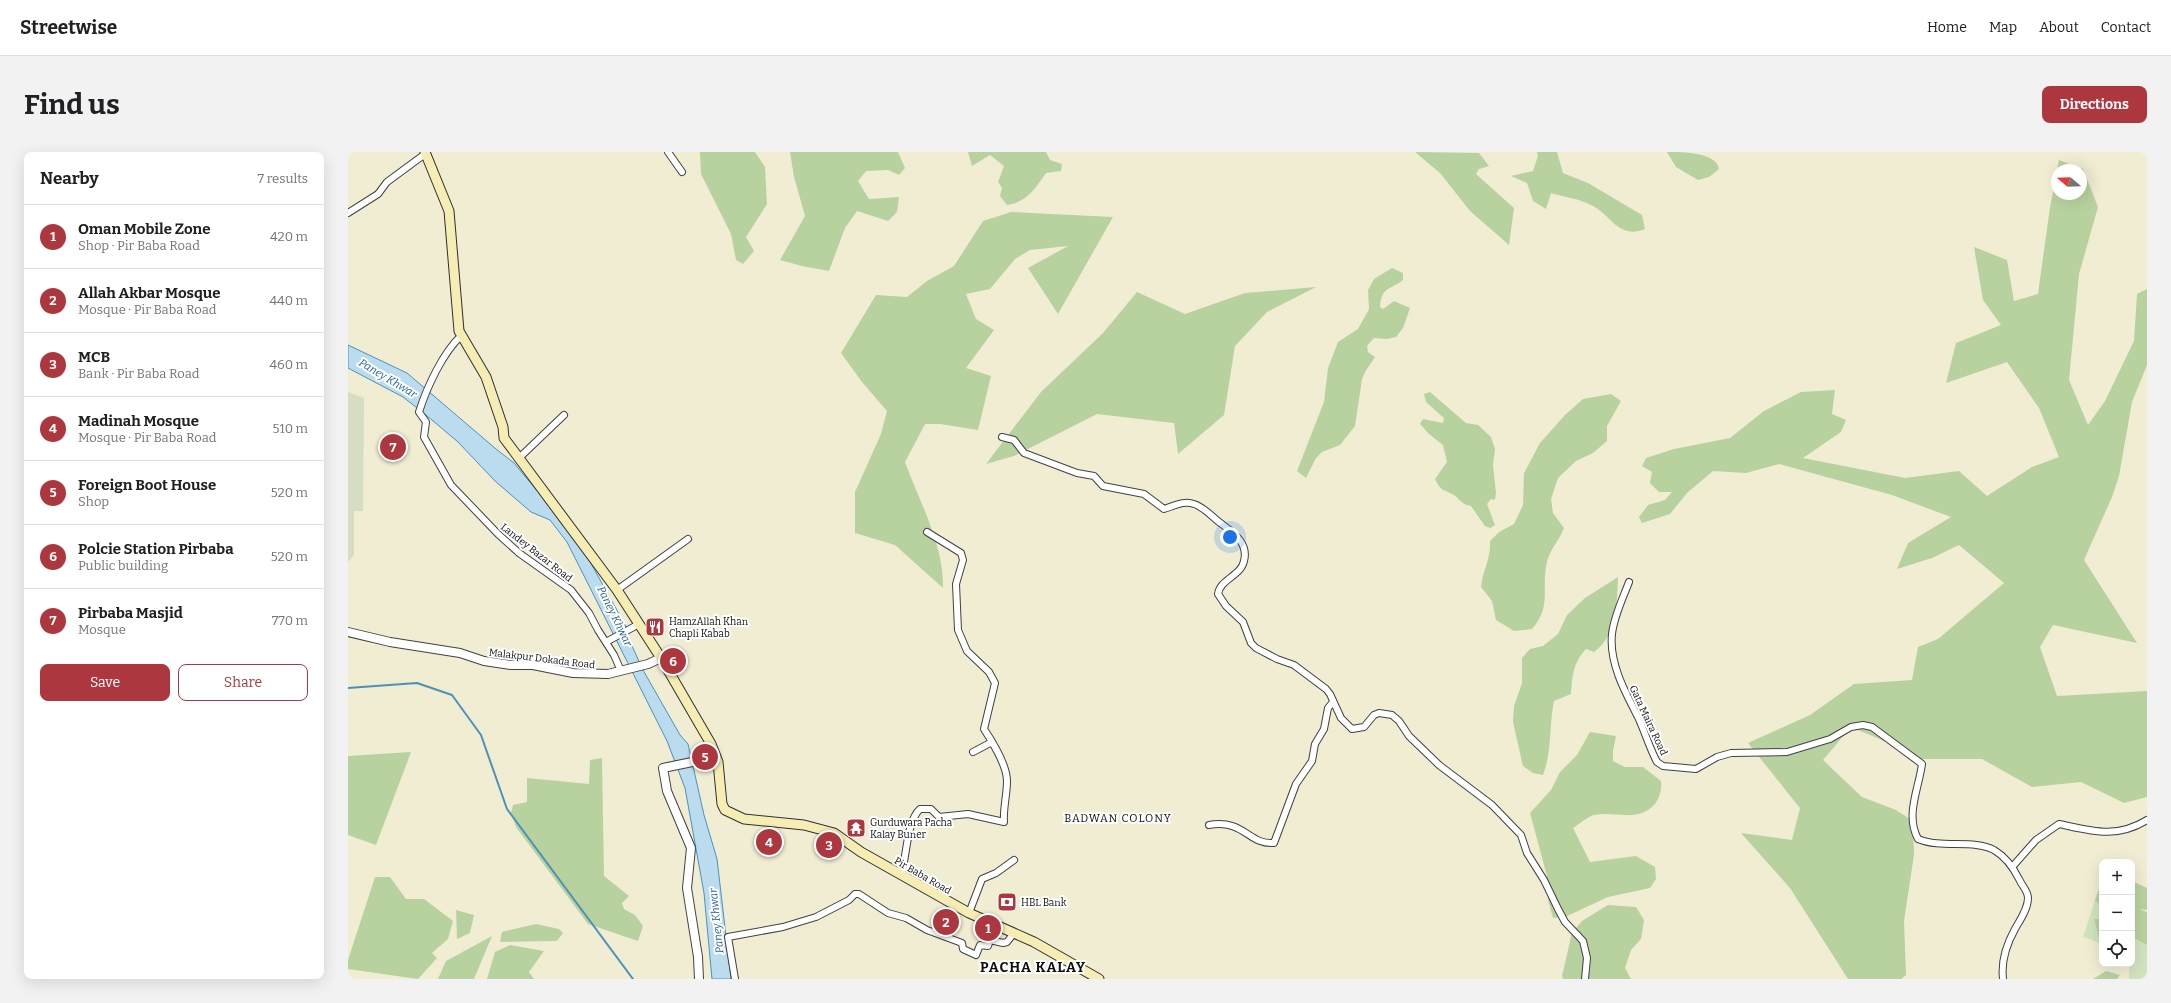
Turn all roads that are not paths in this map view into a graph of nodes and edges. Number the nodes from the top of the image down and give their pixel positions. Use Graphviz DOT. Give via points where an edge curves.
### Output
graph roads {
  1 [pos="668,152"];
  2 [pos="425,153"];
  3 [pos="682,172"];
  4 [pos="348,213"];
  5 [pos="462,335"];
  6 [pos="564,415"];
  7 [pos="1002,437"];
  8 [pos="518,459"];
  9 [pos="927,532"];
  10 [pos="688,539"];
  11 [pos="1629,582"];
  12 [pos="617,590"];
  13 [pos="639,624"];
  14 [pos="348,632"];
  15 [pos="606,642"];
  16 [pos="661,658"];
  17 [pos="624,670"];
  18 [pos="1333,702"];
  19 [pos="992,742"];
  20 [pos="973,752"];
  21 [pos="718,762"];
  22 [pos="2147,820"];
  23 [pos="1209,825"];
  24 [pos="1014,860"];
  25 [pos="2013,866"];
  26 [pos="900,874"];
  27 [pos="969,913"];
  28 [pos="1014,933"];
  29 [pos="699,979"];
  30 [pos="735,979"];
  31 [pos="1099,979"];
  32 [pos="1585,979"];
  33 [pos="2003,979"];
  1 -- 3 [label="street"];
  2 -- 4 [label="street" via="387,182 378,194"];
  2 -- 5 [label="main road" via="449,212 459,331"];
  5 -- 8 [label="main road" via="486,377 503,427 504,438"];
  5 -- 15 [label="street, Landey Bazar Road" via="451,346 429,386 419,412 426,422 424,437 451,485 485,522 519,553 571,590 589,613"];
  6 -- 8 [label="street"];
  7 -- 18 [label="street" via="1014,440 1024,452 1077,473 1094,476 1103,486 1144,494 1164,509 1184,502 1202,507 1238,537 1243,545 1244,562 1239,572 1222,585 1218,594 1226,606 1243,622 1251,643 1265,653 1305,672 1326,689"];
  8 -- 12 [label="main road"];
  9 -- 19 [label="street" via="961,553 963,560 956,584 958,630 967,652 990,672 995,683 984,729"];
  10 -- 12 [label="street"];
  11 -- 25 [label="street, Gata Maira Road" via="1612,635 1616,670 1657,762 1663,766 1696,769 1717,757 1731,753 1787,752 1830,739 1851,727 1872,727 1922,764 1914,790 1914,831 1918,839 1952,845 1983,846 1994,850"];
  12 -- 13 [label="main road"];
  13 -- 15 [label="street"];
  13 -- 16 [label="main road"];
  14 -- 17 [label="street, Malakpur Dokada Road" via="511,665 533,665 592,674"];
  15 -- 17 [label="street, Landey Bazar Road"];
  16 -- 17 [label="street, Malakpur Dokada Road"];
  16 -- 21 [label="main road" via="711,744"];
  18 -- 23 [label="street" via="1328,708 1324,729 1315,744 1312,761 1296,784 1274,844 1262,842 1232,824"];
  18 -- 32 [label="street" via="1341,718 1352,729 1364,727 1379,713 1392,715 1439,765 1492,805 1521,835 1527,853 1565,922 1583,941 1587,958"];
  19 -- 20 [label="street"];
  19 -- 26 [label="street" via="1008,779 1004,822 968,814 939,817 931,809 920,809 915,816 904,851 904,863"];
  21 -- 26 [label="main road, Pir Baba Road" via="722,804 729,814 744,819 819,828 834,833"];
  21 -- 29 [label="street" via="697,761 663,768 667,790 691,848 687,888"];
  22 -- 25 [label="street" via="2132,829 2113,832 2082,831 2059,824 2036,840"];
  24 -- 27 [label="street" via="982,879"];
  25 -- 33 [label="street, Gata Maira Road" via="2028,898 2025,911 2004,956"];
  26 -- 27 [label="main road, Pir Baba Road"];
  27 -- 28 [label="main road, Pir Baba Road"];
  28 -- 30 [label="street" via="1007,942 990,940 988,946 980,945 976,955 963,949 962,943 927,930 906,918 888,913 855,894 816,917 783,927 728,937"];
  28 -- 31 [label="main road, Pir Baba Road" via="1047,948"];
}
